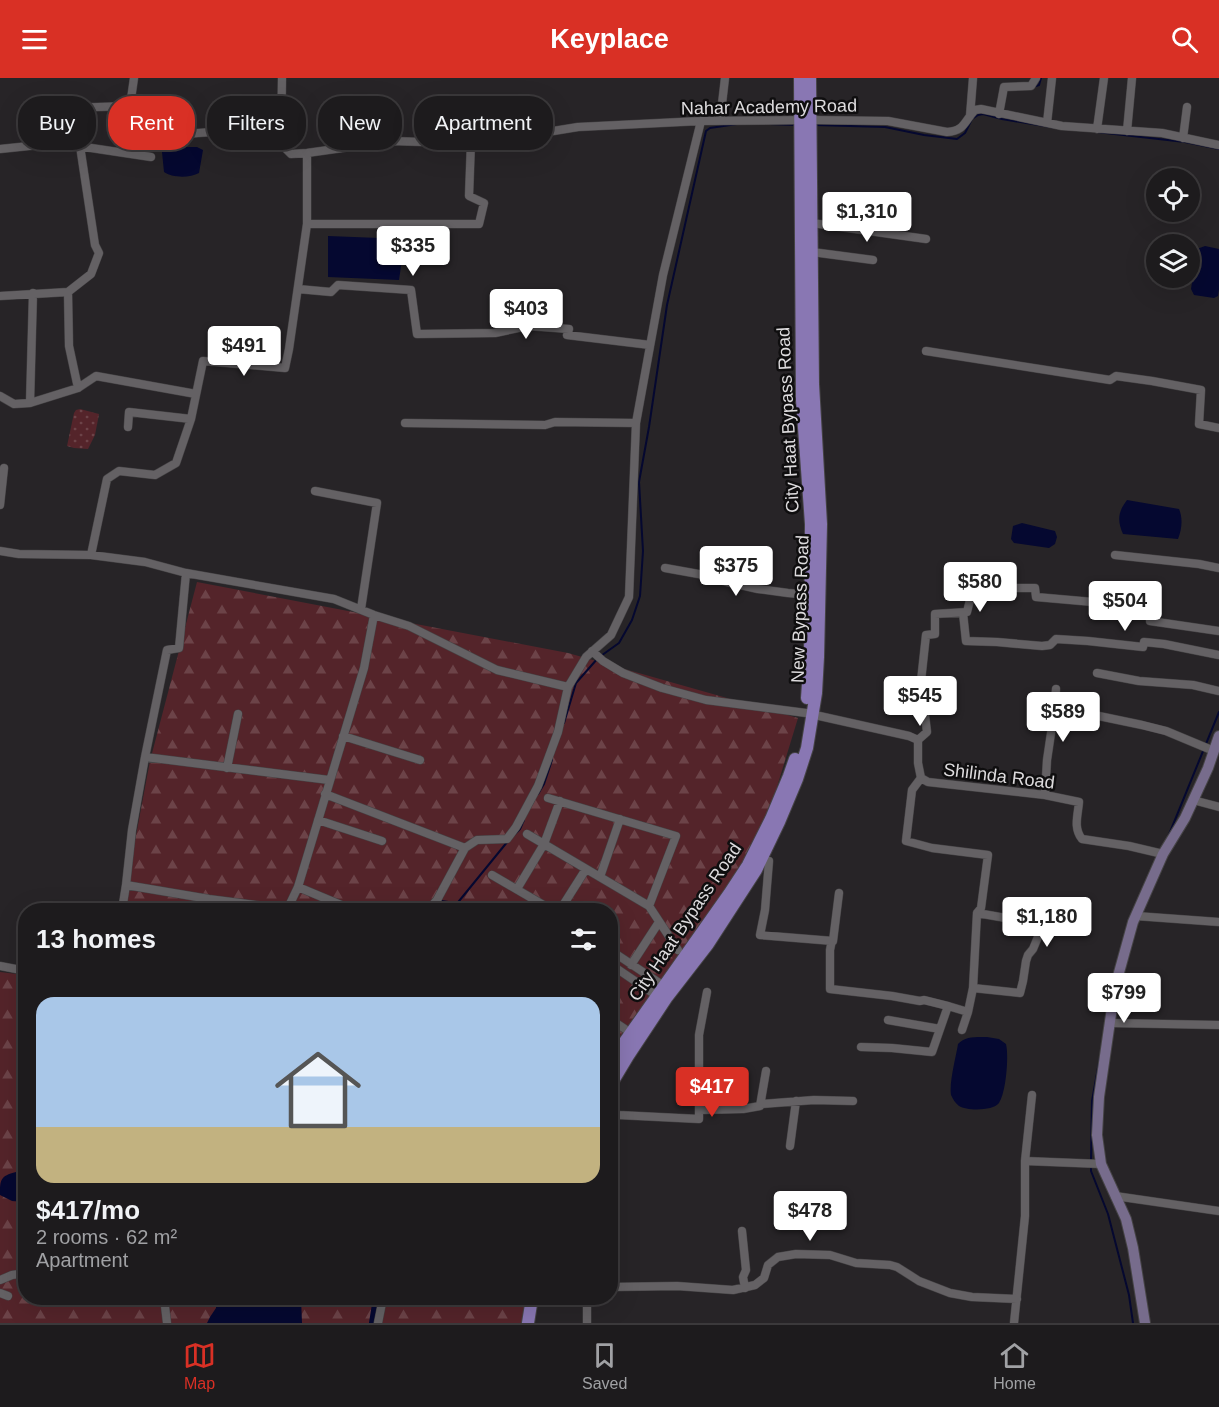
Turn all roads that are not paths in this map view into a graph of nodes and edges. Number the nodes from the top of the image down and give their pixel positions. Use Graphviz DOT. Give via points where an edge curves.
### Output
graph roads {
  1 [pos="135,78"];
  2 [pos="282,78"];
  3 [pos="725,78"];
  4 [pos="800,78"];
  5 [pos="810,78"];
  6 [pos="973,78"];
  7 [pos="1036,78"];
  8 [pos="1052,78"];
  9 [pos="1104,78"];
  10 [pos="1132,78"];
  11 [pos="282,96"];
  12 [pos="96,107"];
  13 [pos="1187,107"];
  14 [pos="999,114"];
  15 [pos="970,116"];
  16 [pos="805,120"];
  17 [pos="701,121"];
  18 [pos="720,121"];
  19 [pos="1047,123"];
  20 [pos="1097,129"];
  21 [pos="553,131"];
  22 [pos="1127,131"];
  23 [pos="1183,138"];
  24 [pos="414,142"];
  25 [pos="1219,145"];
  26 [pos="18,147"];
  27 [pos="96,148"];
  28 [pos="0,149"];
  29 [pos="81,150"];
  30 [pos="287,150"];
  31 [pos="471,150"];
  32 [pos="307,153"];
  33 [pos="151,157"];
  34 [pos="812,223"];
  35 [pos="307,224"];
  36 [pos="926,239"];
  37 [pos="812,252"];
  38 [pos="873,260"];
  39 [pos="298,290"];
  40 [pos="68,292"];
  41 [pos="33,293"];
  42 [pos="0,296"];
  43 [pos="650,345"];
  44 [pos="926,351"];
  45 [pos="78,388"];
  46 [pos="196,394"];
  47 [pos="0,396"];
  48 [pos="30,403"];
  49 [pos="191,419"];
  50 [pos="405,423"];
  51 [pos="636,423"];
  52 [pos="128,427"];
  53 [pos="1219,428"];
  54 [pos="4,468"];
  55 [pos="315,491"];
  56 [pos="0,506"];
  57 [pos="0,551"];
  58 [pos="91,555"];
  59 [pos="1115,555"];
  60 [pos="665,568"];
  61 [pos="1219,568"];
  62 [pos="186,573"];
  63 [pos="810,595"];
  64 [pos="361,609"];
  65 [pos="963,613"];
  66 [pos="374,615"];
  67 [pos="1219,631"];
  68 [pos="593,652"];
  69 [pos="1219,655"];
  70 [pos="1097,673"];
  71 [pos="568,687"];
  72 [pos="1056,689"];
  73 [pos="1219,691"];
  74 [pos="238,714"];
  75 [pos="809,714"];
  76 [pos="1094,716"];
  77 [pos="1219,735"];
  78 [pos="343,736"];
  79 [pos="918,740"];
  80 [pos="1214,751"];
  81 [pos="145,757"];
  82 [pos="420,760"];
  83 [pos="227,768"];
  84 [pos="921,778"];
  85 [pos="329,780"];
  86 [pos="325,794"];
  87 [pos="1045,795"];
  88 [pos="548,798"];
  89 [pos="1193,800"];
  90 [pos="560,801"];
  91 [pos="1219,807"];
  92 [pos="318,819"];
  93 [pos="620,819"];
  94 [pos="527,834"];
  95 [pos="382,841"];
  96 [pos="544,844"];
  97 [pos="465,848"];
  98 [pos="1163,854"];
  99 [pos="769,861"];
  100 [pos="586,869"];
  101 [pos="492,875"];
  102 [pos="600,877"];
  103 [pos="126,885"];
  104 [pos="298,886"];
  105 [pos="517,890"];
  106 [pos="839,893"];
  107 [pos="123,903"];
  108 [pos="242,903"];
  109 [pos="290,903"];
  110 [pos="337,903"];
  111 [pos="434,903"];
  112 [pos="540,903"];
  113 [pos="564,903"];
  114 [pos="649,906"];
  115 [pos="977,913"];
  116 [pos="1136,916"];
  117 [pos="1045,921"];
  118 [pos="659,922"];
  119 [pos="1219,922"];
  120 [pos="1072,926"];
  121 [pos="832,940"];
  122 [pos="678,950"];
  123 [pos="618,956"];
  124 [pos="631,965"];
  125 [pos="0,966"];
  126 [pos="618,968"];
  127 [pos="18,969"];
  128 [pos="973,988"];
  129 [pos="661,991"];
  130 [pos="707,992"];
  131 [pos="948,1006"];
  132 [pos="968,1012"];
  133 [pos="888,1020"];
  134 [pos="1110,1023"];
  135 [pos="618,1024"];
  136 [pos="1219,1025"];
  137 [pos="625,1029"];
  138 [pos="940,1029"];
  139 [pos="962,1030"];
  140 [pos="861,1047"];
  141 [pos="618,1052"];
  142 [pos="766,1071"];
  143 [pos="618,1073"];
  144 [pos="1032,1095"];
  145 [pos="796,1101"];
  146 [pos="853,1101"];
  147 [pos="760,1104"];
  148 [pos="699,1110"];
  149 [pos="618,1115"];
  150 [pos="790,1146"];
  151 [pos="1025,1161"];
  152 [pos="1101,1164"];
  153 [pos="1115,1196"];
  154 [pos="1219,1210"];
  155 [pos="742,1231"];
  156 [pos="18,1274"];
  157 [pos="0,1280"];
  158 [pos="618,1287"];
  159 [pos="745,1288"];
  160 [pos="1017,1299"];
  161 [pos="165,1305"];
  162 [pos="381,1305"];
  163 [pos="531,1305"];
  164 [pos="539,1305"];
  165 [pos="587,1305"];
  166 [pos="167,1323"];
  167 [pos="378,1323"];
  168 [pos="528,1323"];
  169 [pos="536,1323"];
  170 [pos="587,1323"];
  171 [pos="1014,1323"];
  172 [pos="1145,1323"];
  1 -- 12 [label="street" via="130,106"];
  2 -- 11 [label="street"];
  3 -- 18 [label="street"];
  4 -- 16 [label="main road, City Haat Bypass Road"];
  5 -- 16 [label="main road, New Bypass Road"];
  6 -- 15 [label="street"];
  7 -- 14 [label="street" via="1031,86 1004,87"];
  8 -- 19 [label="street"];
  9 -- 20 [label="street"];
  10 -- 22 [label="street"];
  13 -- 23 [label="street"];
  14 -- 15 [label="street, Nahar Academy Road" via="981,109"];
  14 -- 19 [label="street, Nahar Academy Road"];
  15 -- 16 [label="street, Nahar Academy Road" via="963,127 947,134 888,121"];
  16 -- 18 [label="street, Nahar Academy Road"];
  16 -- 34 [label="main road, New Bypass Road"];
  16 -- 63 [label="main road, City Haat Bypass Road" via="802,400 812,524"];
  17 -- 18 [label="street, Nahar Academy Road"];
  17 -- 21 [label="street, Nahar Academy Road"];
  17 -- 43 [label="street"];
  19 -- 20 [label="street, Nahar Academy Road"];
  20 -- 22 [label="street, Nahar Academy Road"];
  22 -- 23 [label="street, Nahar Academy Road"];
  23 -- 25 [label="street, Nahar Academy Road"];
  24 -- 32 [label="street, Nahar Academy Road" via="392,141"];
  26 -- 28 [label="street"];
  27 -- 33 [label="street"];
  29 -- 40 [label="street" via="99,253 91,274"];
  30 -- 32 [label="street" via="291,154"];
  31 -- 35 [label="street" via="469,196 484,203 479,224"];
  32 -- 35 [label="street"];
  34 -- 36 [label="street"];
  34 -- 37 [label="main road, New Bypass Road"];
  35 -- 39 [label="street"];
  37 -- 38 [label="street"];
  37 -- 75 [label="main road, New Bypass Road" via="813,384 821,524 818,657"];
  39 -- 43 [label="street" via="331,292 338,285 411,290 417,334 495,333 528,326 551,327 569,328 567,335"];
  39 -- 46 [label="street" via="285,368 203,361"];
  40 -- 41 [label="street"];
  40 -- 45 [label="street" via="69,346"];
  41 -- 42 [label="street"];
  41 -- 48 [label="street"];
  43 -- 51 [label="street"];
  44 -- 53 [label="street" via="1202,390 1199,424"];
  45 -- 46 [label="street" via="96,376"];
  45 -- 48 [label="street"];
  46 -- 49 [label="street"];
  47 -- 48 [label="street" via="14,404"];
  49 -- 52 [label="street" via="129,412"];
  49 -- 58 [label="street" via="176,463 155,475 119,471 107,479"];
  50 -- 51 [label="street"];
  51 -- 68 [label="street" via="629,597 611,635"];
  54 -- 56 [label="street"];
  55 -- 64 [label="street" via="377,503"];
  57 -- 58 [label="street"];
  58 -- 62 [label="street" via="145,562"];
  59 -- 61 [label="street"];
  60 -- 63 [label="street" via="759,589"];
  62 -- 64 [label="street" via="334,599"];
  62 -- 81 [label="street" via="179,648 167,650"];
  63 -- 75 [label="main road, City Haat Bypass Road"];
  64 -- 66 [label="street"];
  65 -- 67 [label="street" via="967,612 973,588 1035,588 1036,597 1150,607 1150,621"];
  65 -- 69 [label="street" via="966,641 1042,646 1056,639 1088,640 1143,647 1144,642"];
  65 -- 79 [label="street, Shilinda Road" via="935,614 935,634 926,635 921,681 927,732"];
  66 -- 71 [label="street" via="409,626 497,670"];
  66 -- 78 [label="street" via="364,668"];
  68 -- 71 [label="street"];
  68 -- 75 [label="street" via="623,673 662,688 706,700"];
  70 -- 73 [label="street"];
  71 -- 97 [label="street" via="558,732 538,786 516,826 507,839 477,840"];
  72 -- 87 [label="street"];
  74 -- 83 [label="street"];
  75 -- 79 [label="street"];
  75 -- 129 [label="main road, City Haat Bypass Road" via="789,776 748,865"];
  75 -- 143 [label="main road, New Bypass Road" via="807,748 797,779 756,870"];
  76 -- 80 [label="street" via="1166,731"];
  77 -- 80 [label="street"];
  78 -- 82 [label="street"];
  78 -- 85 [label="street"];
  79 -- 84 [label="street, Shilinda Road"];
  80 -- 89 [label="street"];
  81 -- 83 [label="street"];
  81 -- 103 [label="street"];
  83 -- 85 [label="street"];
  84 -- 87 [label="street, Shilinda Road" via="928,782"];
  84 -- 115 [label="street" via="912,790 906,840 932,848 988,855"];
  85 -- 86 [label="street"];
  86 -- 92 [label="street"];
  86 -- 97 [label="street"];
  87 -- 98 [label="street, Shilinda Road" via="1079,802 1076,827 1082,840"];
  88 -- 90 [label="street"];
  89 -- 91 [label="street"];
  89 -- 98 [label="street"];
  90 -- 93 [label="street"];
  90 -- 96 [label="street"];
  92 -- 95 [label="street"];
  92 -- 104 [label="street"];
  93 -- 102 [label="street"];
  93 -- 114 [label="street" via="676,836"];
  94 -- 96 [label="street"];
  96 -- 100 [label="street"];
  96 -- 105 [label="street"];
  97 -- 111 [label="street"];
  98 -- 116 [label="street"];
  99 -- 121 [label="street" via="760,935"];
  100 -- 102 [label="street"];
  100 -- 113 [label="street"];
  101 -- 105 [label="street"];
  102 -- 114 [label="street"];
  103 -- 107 [label="street"];
  103 -- 108 [label="street"];
  104 -- 109 [label="street"];
  104 -- 110 [label="street"];
  105 -- 112 [label="street"];
  106 -- 121 [label="street"];
  114 -- 118 [label="street"];
  115 -- 117 [label="street"];
  115 -- 128 [label="street"];
  116 -- 119 [label="street"];
  116 -- 134 [label="street" via="1115,987"];
  117 -- 120 [label="street"];
  117 -- 128 [label="street" via="1028,955 1020,993"];
  118 -- 122 [label="street"];
  118 -- 124 [label="street"];
  121 -- 131 [label="street" via="830,990"];
  123 -- 124 [label="street"];
  124 -- 129 [label="street"];
  125 -- 127 [label="street"];
  126 -- 129 [label="street"];
  128 -- 132 [label="street"];
  129 -- 141 [label="main road, City Haat Bypass Road"];
  130 -- 148 [label="street" via="699,1035"];
  131 -- 132 [label="street"];
  131 -- 138 [label="street"];
  132 -- 139 [label="street"];
  133 -- 138 [label="street"];
  134 -- 136 [label="street"];
  134 -- 152 [label="street" via="1099,1097 1097,1135"];
  135 -- 137 [label="street"];
  138 -- 140 [label="street" via="932,1052"];
  142 -- 147 [label="street"];
  144 -- 151 [label="street"];
  145 -- 146 [label="street"];
  145 -- 147 [label="street"];
  145 -- 150 [label="street"];
  147 -- 148 [label="street" via="743,1109"];
  148 -- 149 [label="street" via="699,1119"];
  151 -- 152 [label="street"];
  151 -- 160 [label="street" via="1025,1216"];
  152 -- 153 [label="street"];
  153 -- 154 [label="street"];
  153 -- 172 [label="street" via="1126,1220"];
  155 -- 159 [label="street"];
  156 -- 157 [label="street"];
  158 -- 159 [label="street"];
  159 -- 160 [label="street" via="764,1278 768,1265 778,1257 830,1255 856,1263 897,1267 950,1293"];
  160 -- 171 [label="street"];
  161 -- 166 [label="street"];
  162 -- 167 [label="street"];
  163 -- 168 [label="main road"];
  164 -- 169 [label="main road"];
  165 -- 170 [label="street"];
}
